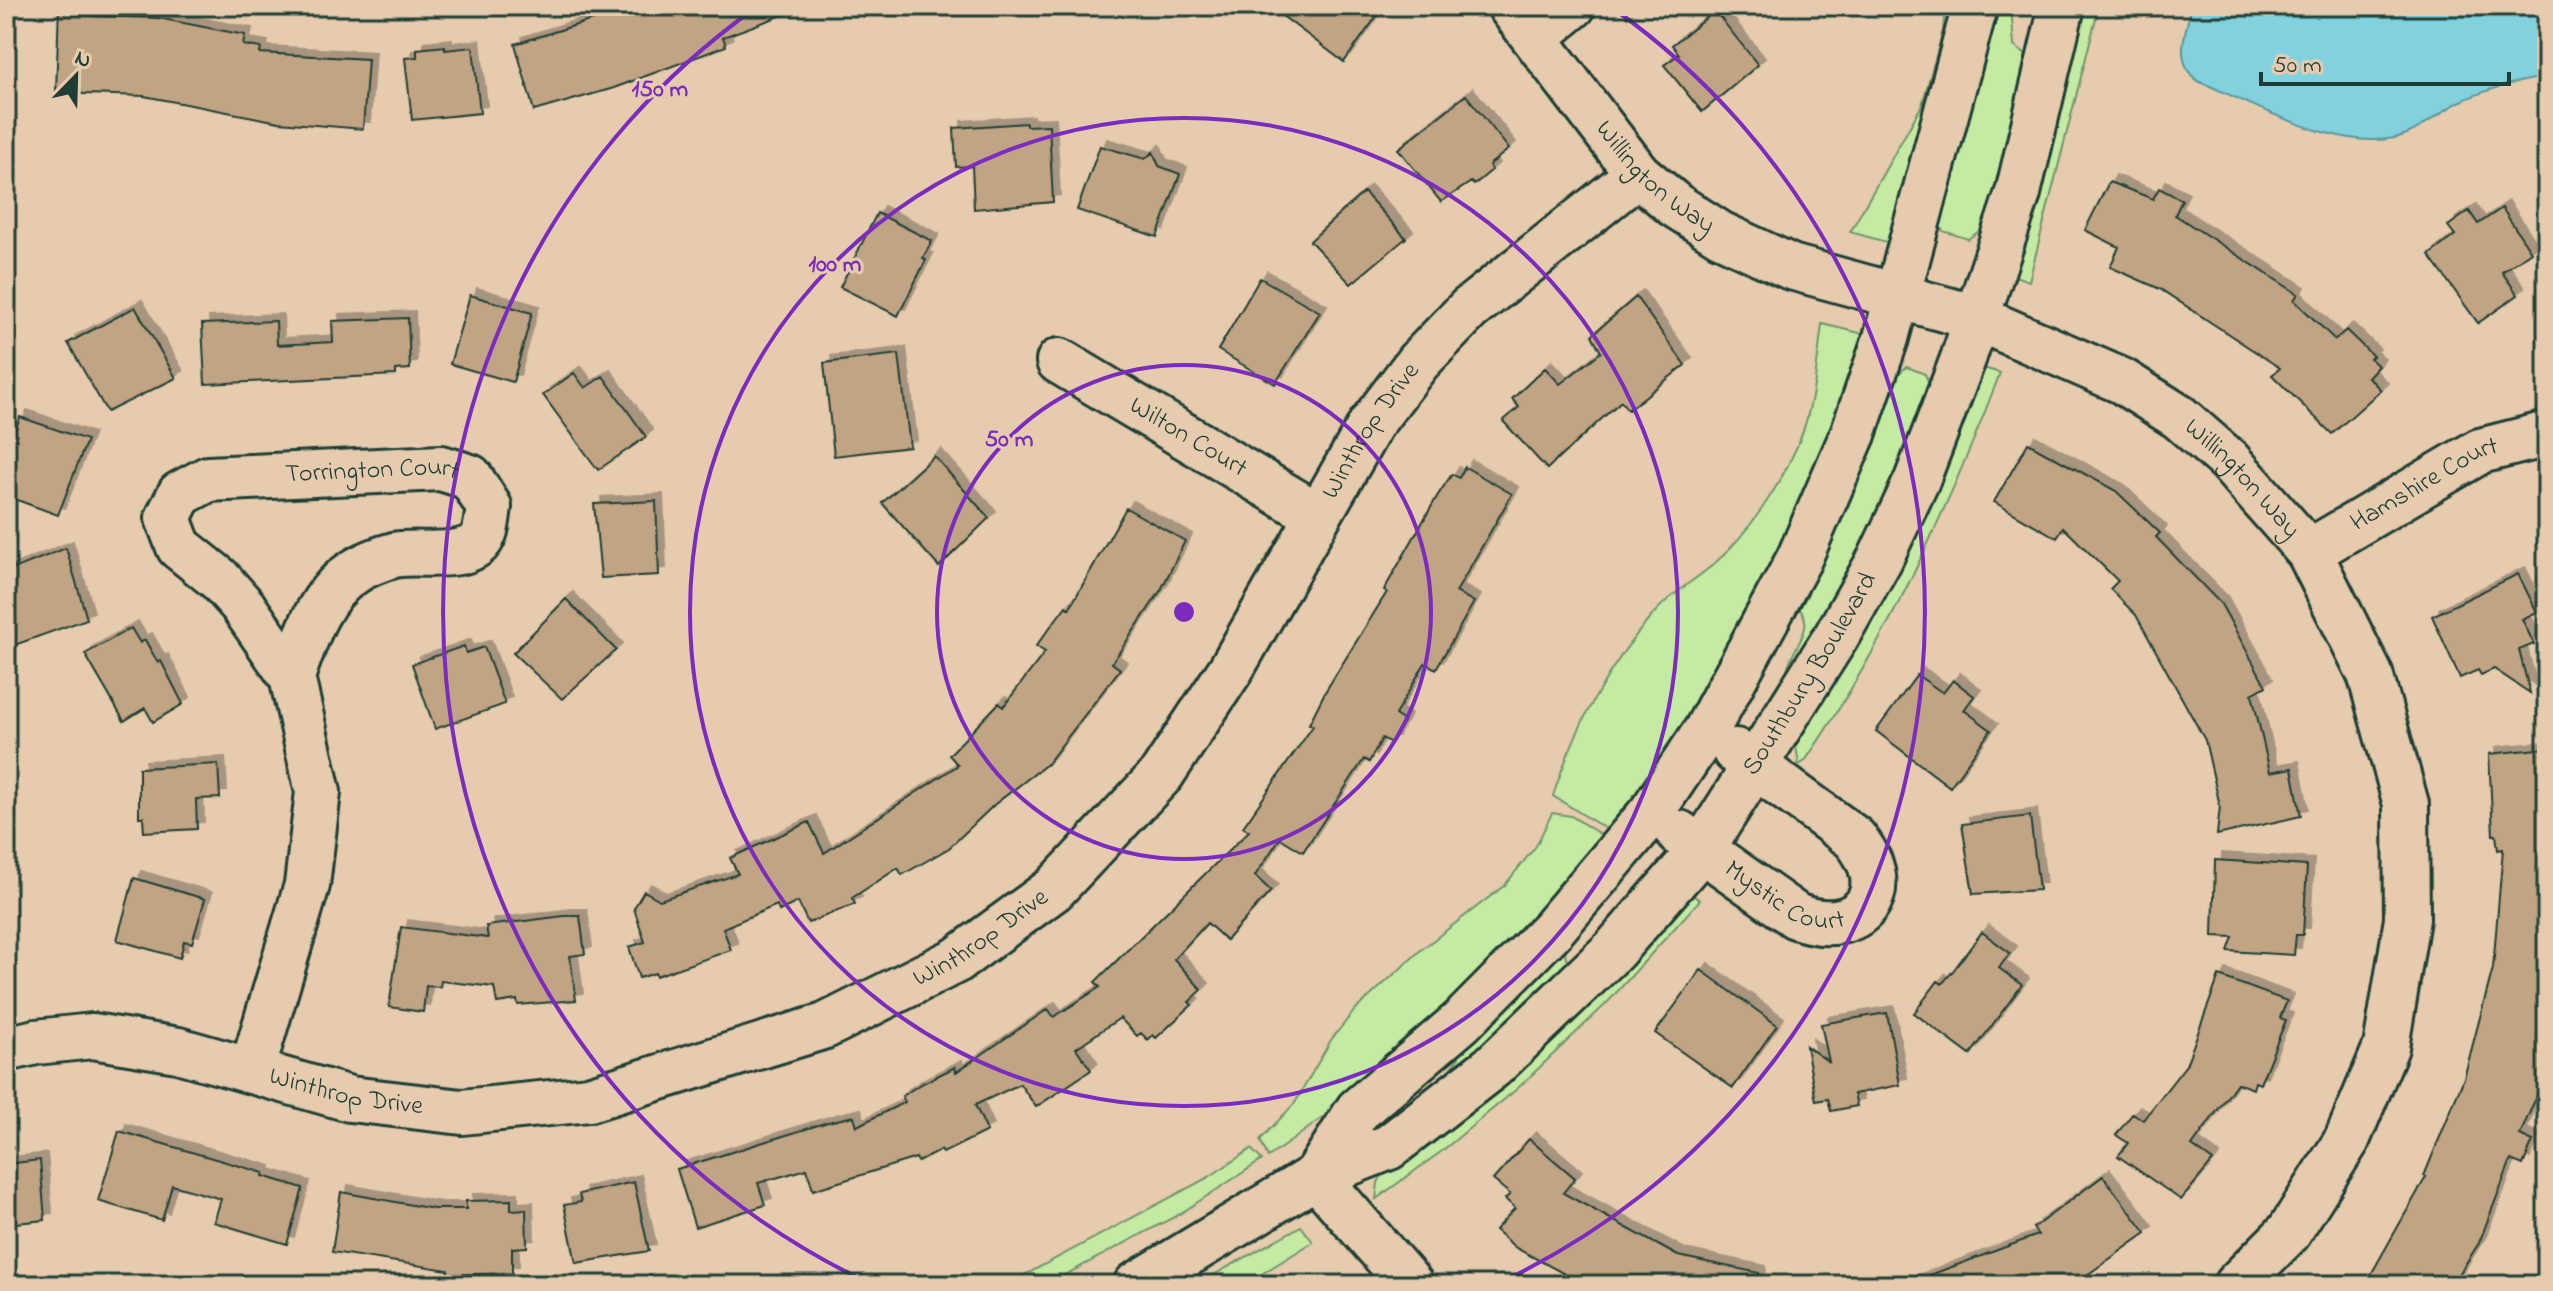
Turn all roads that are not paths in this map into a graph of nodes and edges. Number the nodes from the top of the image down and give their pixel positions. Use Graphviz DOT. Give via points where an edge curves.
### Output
graph roads {
  1 [pos="1573,6"];
  2 [pos="1975,6"];
  3 [pos="2062,6"];
  4 [pos="1522,21"];
  5 [pos="1638,174"];
  6 [pos="1898,297"];
  7 [pos="1977,318"];
  8 [pos="1059,361"];
  9 [pos="2547,434"];
  10 [pos="1317,515"];
  11 [pos="2309,552"];
  12 [pos="292,677"];
  13 [pos="1706,731"];
  14 [pos="1757,766"];
  15 [pos="1651,813"];
  16 [pos="1702,849"];
  17 [pos="6,1049"];
  18 [pos="252,1070"];
  19 [pos="1316,1176"];
  20 [pos="1136,1285"];
  21 [pos="1411,1285"];
  22 [pos="2236,1285"];
  1 -- 4 [label="street"];
  2 -- 6 [label="street, Southbury Boulevard"];
  3 -- 7 [label="street, Southbury Boulevard" via="2018,193"];
  4 -- 5 [label="street, Willington Way"];
  5 -- 6 [label="street, Willington Way" via="1720,234 1791,267"];
  5 -- 10 [label="street, Winthrop Drive" via="1469,309 1418,362 1371,424"];
  6 -- 7 [label="street, Willington Way"];
  6 -- 13 [label="street, Southbury Boulevard" via="1853,434 1817,517"];
  7 -- 11 [label="street, Willington Way" via="2122,381 2177,416 2228,460"];
  7 -- 14 [label="street, Southbury Boulevard" via="1917,480 1880,559"];
  8 -- 10 [label="street, Wilton Court"];
  9 -- 11 [label="street, Hamshire Court" via="2480,451"];
  10 -- 18 [label="street, Winthrop Drive" via="1231,669 1162,774 1054,889 957,960 825,1026 589,1099 462,1112 418,1109 350,1099"];
  11 -- 22 [label="street, Willington Way" via="2370,674 2406,804 2407,919 2386,1047 2347,1140 2289,1232"];
  12 -- 12 [label="street, Torrington Court" via="325,600 353,572 393,556 478,544 489,507 470,477 441,468 208,479 180,494 168,518 179,547 243,606"];
  12 -- 18 [label="street, Torrington Court" via="318,792 307,885"];
  13 -- 14 [label="street, Mystic Court"];
  13 -- 15 [label="street, Southbury Boulevard"];
  14 -- 16 [label="street, Southbury Boulevard"];
  14 -- 16 [label="street, Mystic Court" via="1866,853 1874,872 1868,903 1839,923 1819,924 1796,916"];
  15 -- 16 [label="street, Mystic Court"];
  15 -- 19 [label="street, Southbury Boulevard" via="1552,930 1471,1012 1358,1110"];
  16 -- 19 [label="street, Southbury Boulevard" via="1614,950 1492,1067 1389,1147"];
  17 -- 18 [label="street, Winthrop Drive" via="93,1036 178,1050"];
  19 -- 20 [label="street, Southbury Boulevard"];
  19 -- 21 [label="street"];
}
